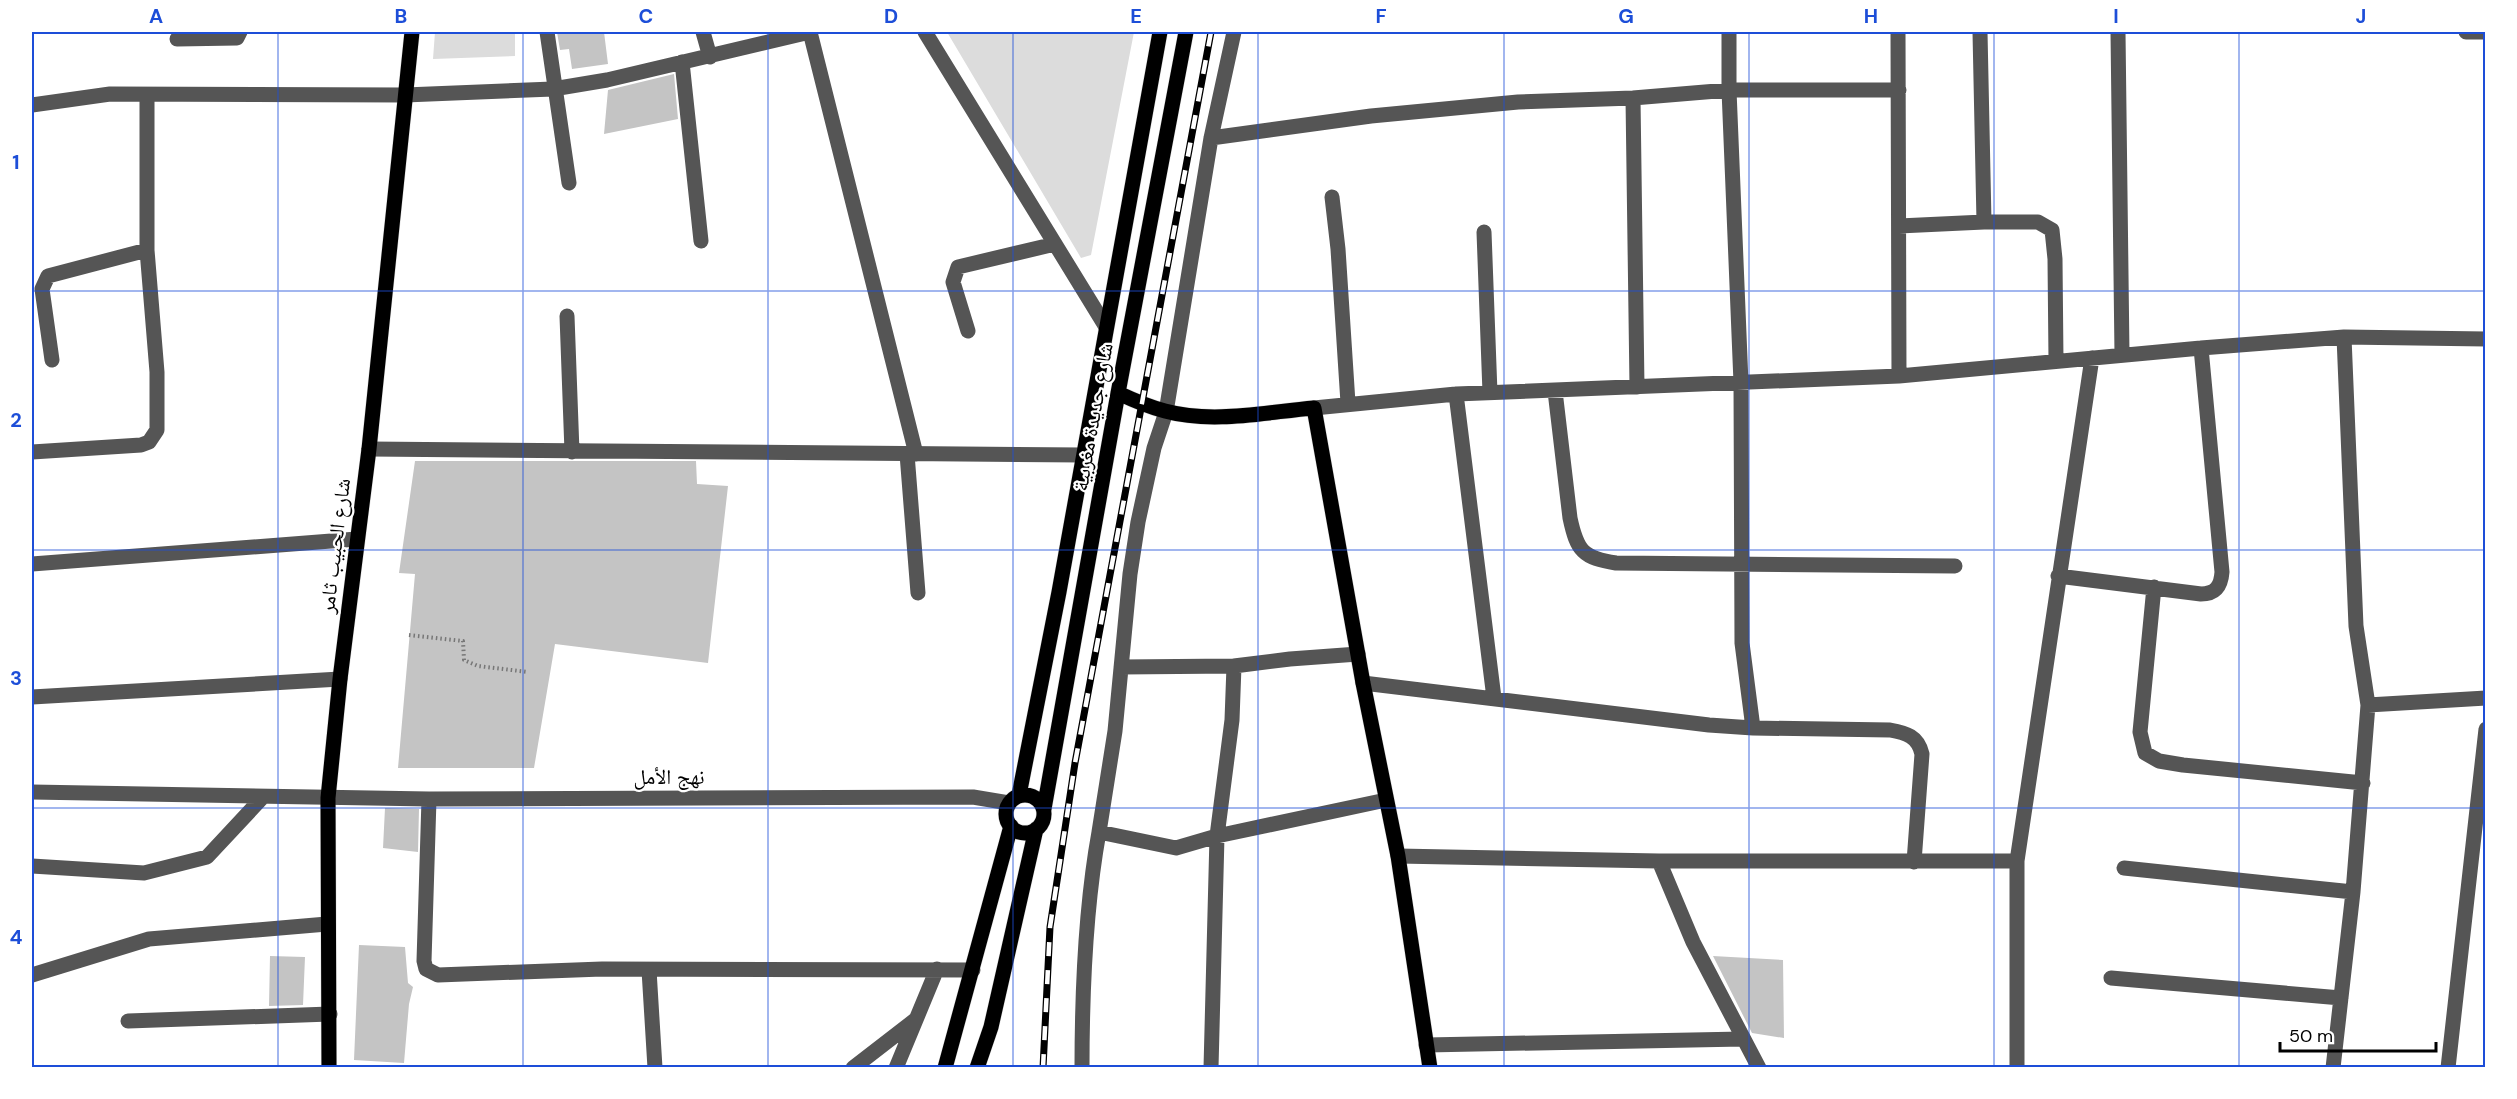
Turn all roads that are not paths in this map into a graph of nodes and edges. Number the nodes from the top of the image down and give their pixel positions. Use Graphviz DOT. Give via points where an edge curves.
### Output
graph roads {
  1 [pos="240,32"];
  2 [pos="412,32"];
  3 [pos="547,32"];
  4 [pos="703,32"];
  5 [pos="810,32"];
  6 [pos="925,32"];
  7 [pos="1160,32"];
  8 [pos="1186,32"];
  9 [pos="1234,32"];
  10 [pos="1729,32"];
  11 [pos="1898,32"];
  12 [pos="1980,32"];
  13 [pos="2118,32"];
  14 [pos="2468,32"];
  15 [pos="2486,32"];
  16 [pos="177,39"];
  17 [pos="710,57"];
  18 [pos="682,62"];
  19 [pos="553,89"];
  20 [pos="1729,90"];
  21 [pos="1899,90"];
  22 [pos="147,95"];
  23 [pos="405,95"];
  24 [pos="1633,98"];
  25 [pos="32,105"];
  26 [pos="1211,138"];
  27 [pos="569,183"];
  28 [pos="1332,197"];
  29 [pos="1984,222"];
  30 [pos="1899,226"];
  31 [pos="1484,232"];
  32 [pos="700,240"];
  33 [pos="1055,244"];
  34 [pos="147,250"];
  35 [pos="567,316"];
  36 [pos="1106,327"];
  37 [pos="968,331"];
  38 [pos="2344,337"];
  39 [pos="2486,339"];
  40 [pos="2201,348"];
  41 [pos="2122,355"];
  42 [pos="2092,358"];
  43 [pos="52,360"];
  44 [pos="2056,361"];
  45 [pos="1899,376"];
  46 [pos="1741,383"];
  47 [pos="1637,387"];
  48 [pos="1555,391"];
  49 [pos="1118,393"];
  50 [pos="1490,393"];
  51 [pos="1456,394"];
  52 [pos="1348,403"];
  53 [pos="1314,408"];
  54 [pos="1166,412"];
  55 [pos="369,449"];
  56 [pos="32,452"];
  57 [pos="573,452"];
  58 [pos="911,454"];
  59 [pos="1083,455"];
  60 [pos="357,539"];
  61 [pos="32,564"];
  62 [pos="1742,564"];
  63 [pos="1955,567"];
  64 [pos="2058,576"];
  65 [pos="2154,587"];
  66 [pos="918,593"];
  67 [pos="1358,654"];
  68 [pos="1234,666"];
  69 [pos="1121,667"];
  70 [pos="340,679"];
  71 [pos="1363,683"];
  72 [pos="32,697"];
  73 [pos="1494,698"];
  74 [pos="2486,698"];
  75 [pos="2368,705"];
  76 [pos="1753,728"];
  77 [pos="2486,729"];
  78 [pos="2363,783"];
  79 [pos="32,792"];
  80 [pos="262,798"];
  81 [pos="328,798"];
  82 [pos="1014,799"];
  83 [pos="429,800"];
  84 [pos="1386,800"];
  85 [pos="1044,809"];
  86 [pos="1011,826"];
  87 [pos="1036,829"];
  88 [pos="1099,832"];
  89 [pos="1217,836"];
  90 [pos="1398,856"];
  91 [pos="1659,861"];
  92 [pos="2017,861"];
  93 [pos="1914,862"];
  94 [pos="32,866"];
  95 [pos="2124,868"];
  96 [pos="2353,892"];
  97 [pos="327,924"];
  98 [pos="937,969"];
  99 [pos="649,970"];
  100 [pos="973,970"];
  101 [pos="32,975"];
  102 [pos="2111,978"];
  103 [pos="2341,998"];
  104 [pos="330,1014"];
  105 [pos="917,1018"];
  106 [pos="128,1021"];
  107 [pos="1743,1039"];
  108 [pos="1426,1045"];
  109 [pos="657,1064"];
  110 [pos="329,1068"];
  111 [pos="853,1068"];
  112 [pos="896,1068"];
  113 [pos="945,1068"];
  114 [pos="977,1068"];
  115 [pos="1082,1068"];
  116 [pos="1211,1068"];
  117 [pos="1430,1068"];
  118 [pos="1760,1068"];
  119 [pos="2017,1068"];
  120 [pos="2333,1068"];
  121 [pos="2448,1068"];
  1 -- 16 [label="street" via="237,38"];
  2 -- 23 [label="main road, شارع الحبيب ثامر"];
  3 -- 19 [label="street"];
  4 -- 17 [label="street"];
  5 -- 17 [label="street"];
  5 -- 58 [label="street"];
  6 -- 33 [label="street"];
  7 -- 36 [label="main road, شارع جديدة مغربية"];
  8 -- 49 [label="main road, شارع جديدة مغربية"];
  9 -- 26 [label="street"];
  10 -- 20 [label="street"];
  11 -- 21 [label="street"];
  12 -- 29 [label="street"];
  13 -- 41 [label="street"];
  14 -- 15 [label="street"];
  17 -- 18 [label="street"];
  18 -- 19 [label="street"];
  18 -- 32 [label="street"];
  19 -- 23 [label="street"];
  19 -- 27 [label="street"];
  20 -- 21 [label="street"];
  20 -- 24 [label="street"];
  20 -- 46 [label="street"];
  21 -- 30 [label="street"];
  22 -- 23 [label="street"];
  22 -- 25 [label="street" via="98,95"];
  22 -- 34 [label="street"];
  23 -- 55 [label="main road, شارع الحبيب ثامر"];
  24 -- 26 [label="street" via="1518,102 1371,116"];
  24 -- 47 [label="street"];
  26 -- 54 [label="street"];
  28 -- 52 [label="street"];
  29 -- 30 [label="street"];
  29 -- 44 [label="street" via="2038,222 2052,230"];
  30 -- 45 [label="street"];
  31 -- 50 [label="street"];
  33 -- 36 [label="street"];
  33 -- 37 [label="street" via="958,267 953,282"];
  34 -- 43 [label="street" via="48,276 42,289"];
  34 -- 56 [label="street" via="157,372 154,437 141,445"];
  35 -- 57 [label="street"];
  36 -- 59 [label="main road, شارع جديدة مغربية"];
  38 -- 39 [label="street"];
  38 -- 40 [label="street"];
  38 -- 75 [label="street" via="2356,626"];
  40 -- 41 [label="street"];
  40 -- 65 [label="street" via="2221,582 2208,594"];
  41 -- 42 [label="street"];
  42 -- 44 [label="street"];
  42 -- 64 [label="street"];
  44 -- 45 [label="street"];
  45 -- 46 [label="street"];
  46 -- 47 [label="street"];
  46 -- 62 [label="street"];
  47 -- 48 [label="street"];
  48 -- 50 [label="street"];
  48 -- 62 [label="street" via="1570,518 1574,539 1586,555 1616,563"];
  49 -- 54 [label="main road"];
  49 -- 85 [label="main road, شارع جديدة مغربية"];
  50 -- 51 [label="street"];
  51 -- 52 [label="street"];
  51 -- 73 [label="street"];
  52 -- 53 [label="street"];
  53 -- 54 [label="main road" via="1212,417"];
  53 -- 67 [label="main road"];
  54 -- 69 [label="street" via="1138,522"];
  55 -- 57 [label="street"];
  55 -- 60 [label="main road, شارع الحبيب ثامر"];
  57 -- 58 [label="street"];
  58 -- 59 [label="street"];
  58 -- 66 [label="street"];
  59 -- 82 [label="main road, شارع جديدة مغربية"];
  60 -- 61 [label="street"];
  60 -- 70 [label="main road, شارع الحبيب ثامر"];
  62 -- 63 [label="street"];
  62 -- 76 [label="street" via="1742,643"];
  64 -- 65 [label="street"];
  64 -- 92 [label="street"];
  65 -- 78 [label="street" via="2140,732 2145,753 2159,761 2183,765"];
  67 -- 68 [label="street"];
  67 -- 71 [label="main road"];
  68 -- 69 [label="street"];
  68 -- 89 [label="street" via="1232,720"];
  69 -- 88 [label="street"];
  70 -- 72 [label="street"];
  70 -- 81 [label="main road, شارع الحبيب ثامر"];
  71 -- 73 [label="street"];
  71 -- 84 [label="main road"];
  73 -- 76 [label="street"];
  74 -- 75 [label="street"];
  75 -- 78 [label="street"];
  76 -- 93 [label="street" via="1890,730 1915,739 1922,754"];
  77 -- 121 [label="street"];
  78 -- 96 [label="street"];
  79 -- 80 [label="street, نهج الأمل"];
  80 -- 81 [label="street, نهج الأمل"];
  80 -- 94 [label="street" via="207,857 144,873"];
  81 -- 83 [label="street, نهج الأمل"];
  81 -- 97 [label="main road, شارع الحبيب ثامر"];
  82 -- 83 [label="street, نهج الأمل" via="973,796"];
  82 -- 85 [label="main road" via="1034,796"];
  82 -- 86 [label="main road" via="1006,810"];
  83 -- 99 [label="street" via="426,969 438,975"];
  84 -- 89 [label="street"];
  84 -- 90 [label="main road"];
  85 -- 87 [label="main road"];
  86 -- 87 [label="main road" via="1023,833"];
  86 -- 100 [label="main road"];
  87 -- 114 [label="main road" via="991,1027"];
  88 -- 89 [label="street" via="1176,848"];
  88 -- 115 [label="street" via="1082,990"];
  89 -- 116 [label="street"];
  90 -- 91 [label="street"];
  90 -- 108 [label="main road"];
  91 -- 93 [label="street"];
  91 -- 107 [label="street" via="1693,942"];
  92 -- 93 [label="street"];
  92 -- 119 [label="street"];
  95 -- 96 [label="street"];
  96 -- 103 [label="street"];
  97 -- 101 [label="street" via="149,939"];
  97 -- 104 [label="main road, شارع الحبيب ثامر"];
  98 -- 99 [label="street"];
  98 -- 100 [label="street"];
  98 -- 105 [label="street"];
  99 -- 109 [label="street"];
  100 -- 113 [label="main road"];
  102 -- 103 [label="street"];
  103 -- 120 [label="street"];
  104 -- 106 [label="street"];
  104 -- 110 [label="main road, شارع الحبيب ثامر"];
  105 -- 111 [label="street"];
  105 -- 112 [label="street"];
  107 -- 108 [label="street"];
  107 -- 118 [label="street"];
  108 -- 117 [label="main road"];
}
